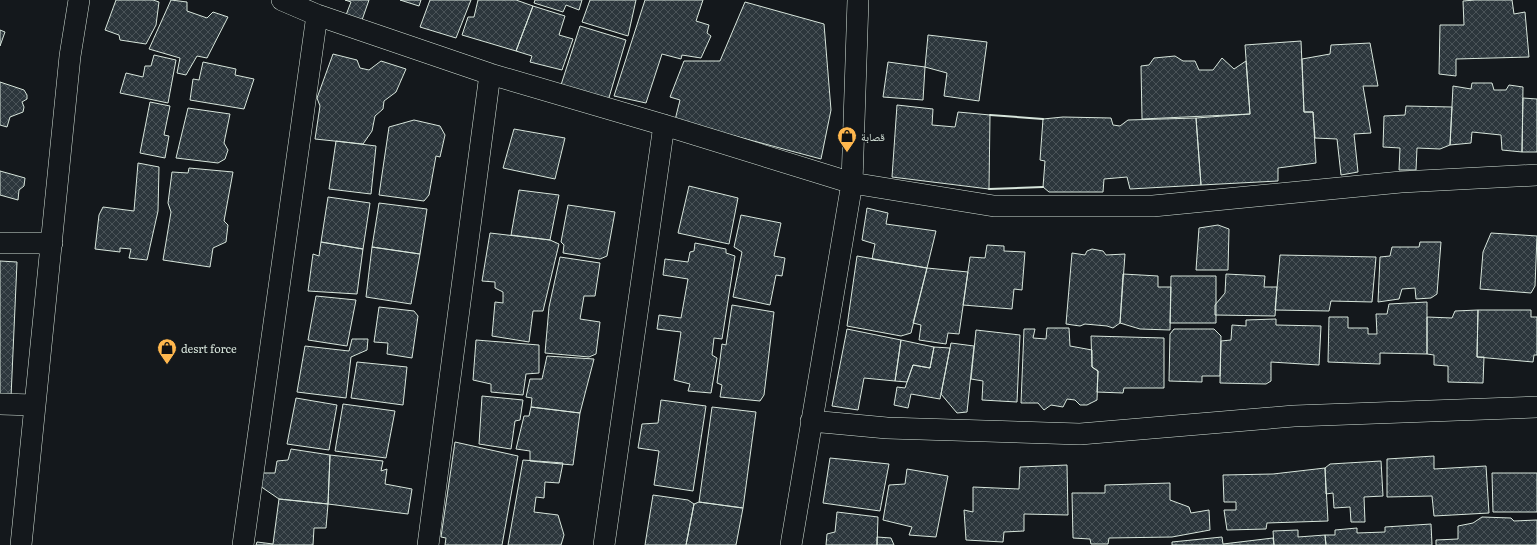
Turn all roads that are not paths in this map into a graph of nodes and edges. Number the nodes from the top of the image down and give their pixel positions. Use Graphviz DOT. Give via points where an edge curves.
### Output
graph roads {
  1 [pos="79,0"];
  2 [pos="282,0"];
  3 [pos="858,0"];
  4 [pos="317,14"];
  5 [pos="490,74"];
  6 [pos="664,125"];
  7 [pos="1537,175"];
  8 [pos="852,183"];
  9 [pos="0,243"];
  10 [pos="52,243"];
  11 [pos="0,404"];
  12 [pos="34,405"];
  13 [pos="1537,407"];
  14 [pos="811,421"];
  15 [pos="21,545"];
  16 [pos="243,545"];
  17 [pos="428,545"];
  18 [pos="604,545"];
  19 [pos="791,545"];
  1 -- 10 [label="street" via="70,56"];
  2 -- 4 [label="street"];
  3 -- 8 [label="street"];
  4 -- 5 [label="street"];
  4 -- 16 [label="street"];
  5 -- 6 [label="street"];
  5 -- 17 [label="street"];
  6 -- 8 [label="street"];
  6 -- 18 [label="street"];
  7 -- 8 [label="street" via="1401,182 1153,206 994,206"];
  8 -- 14 [label="street"];
  9 -- 10 [label="street"];
  10 -- 12 [label="street"];
  11 -- 12 [label="street"];
  12 -- 15 [label="street"];
  13 -- 14 [label="street" via="1294,416 1080,434 887,428"];
  14 -- 19 [label="street"];
}
